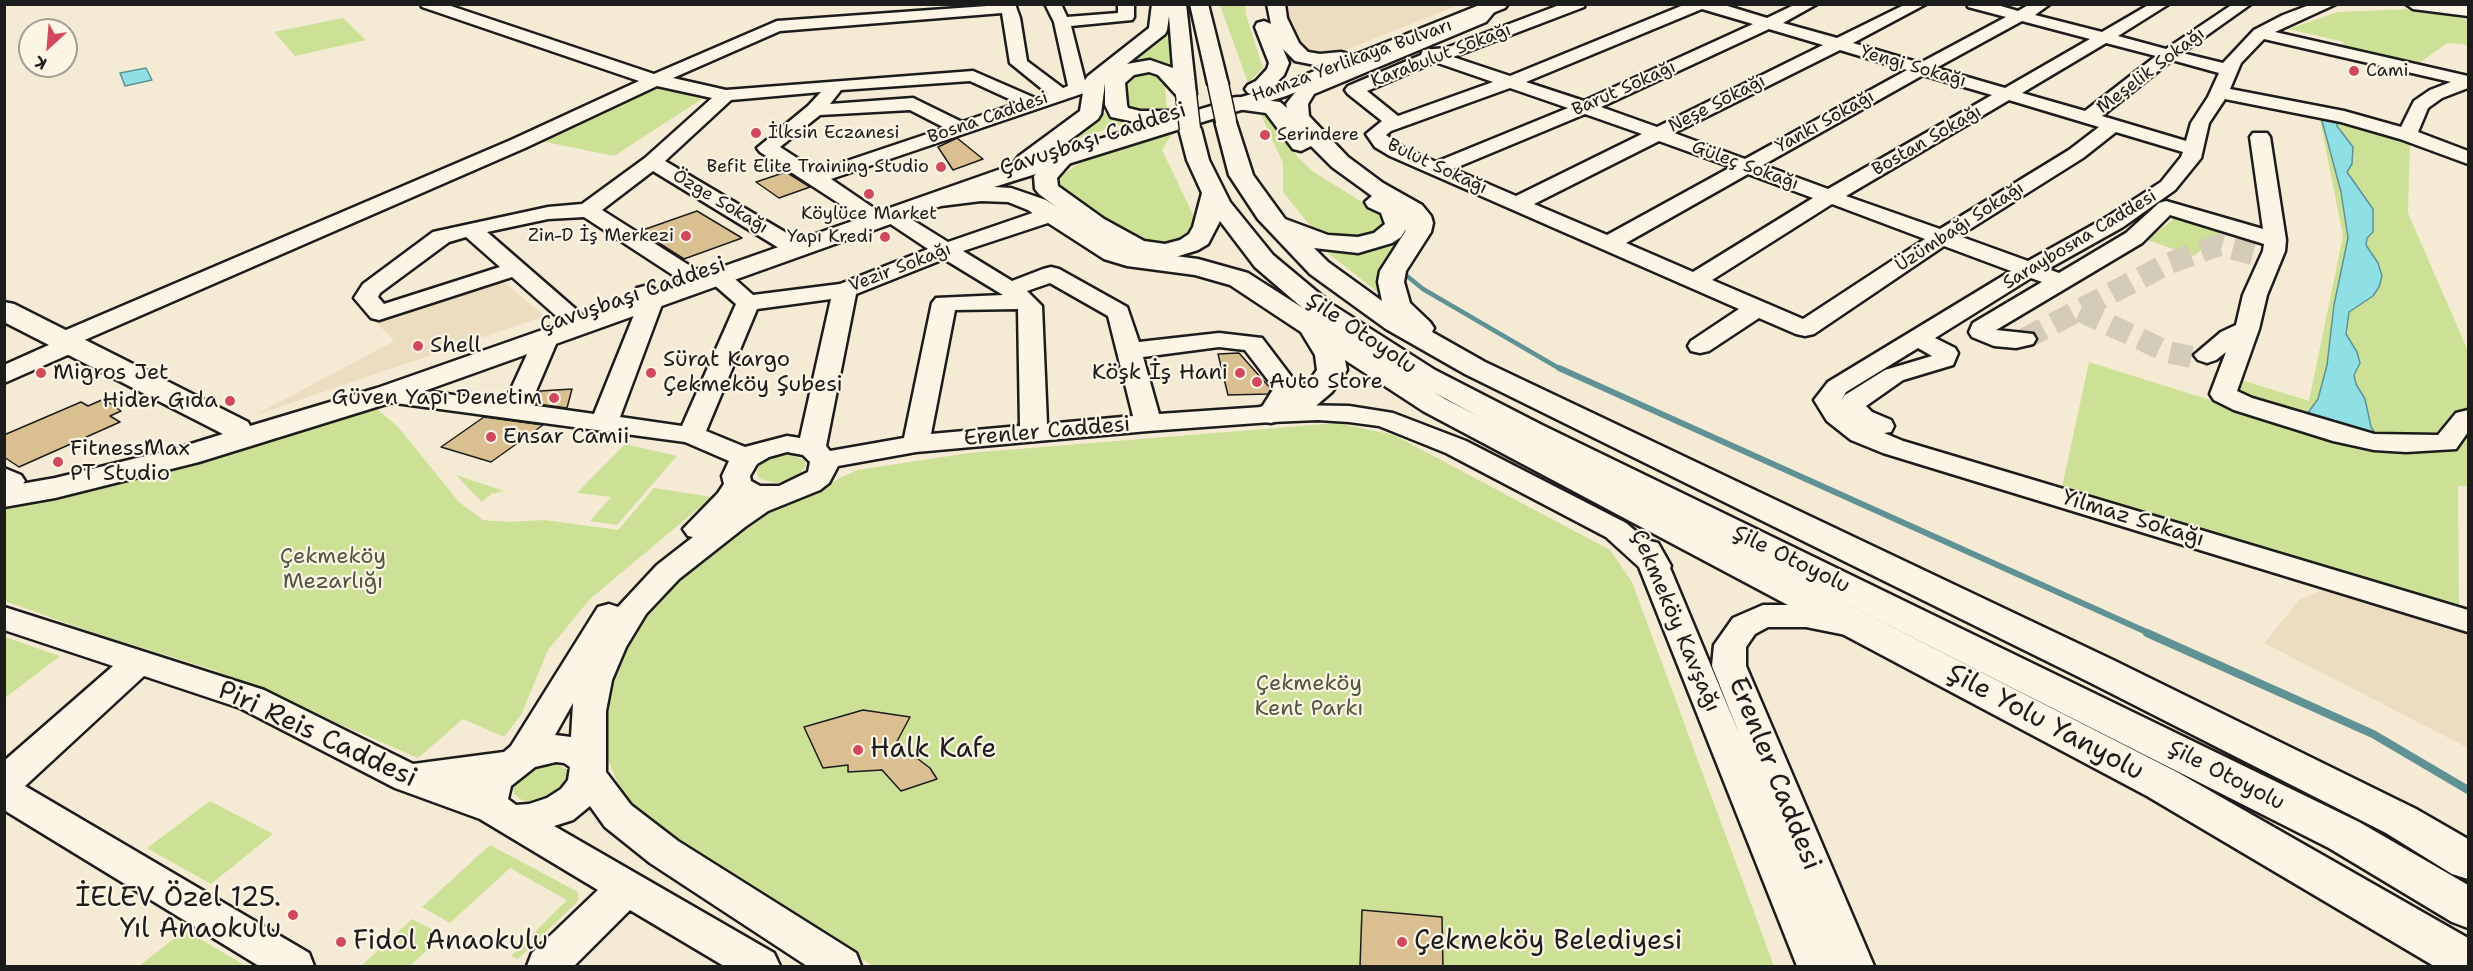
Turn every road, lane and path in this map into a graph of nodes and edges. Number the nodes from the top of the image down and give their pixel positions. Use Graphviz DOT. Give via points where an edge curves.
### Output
graph roads {
  1 [pos="428,4"];
  2 [pos="779,4"];
  3 [pos="1053,4"];
  4 [pos="1126,4"];
  5 [pos="1161,4"];
  6 [pos="1177,4"];
  7 [pos="1199,4"];
  8 [pos="1260,4"];
  9 [pos="1276,4"];
  10 [pos="1578,4"];
  11 [pos="1701,4"];
  12 [pos="1810,4"];
  13 [pos="1918,4"];
  14 [pos="1974,4"];
  15 [pos="2043,4"];
  16 [pos="2162,4"];
  17 [pos="2244,4"];
  18 [pos="2302,4"];
  19 [pos="2413,4"];
  20 [pos="2324,5"];
  21 [pos="1008,6"];
  22 [pos="1486,6"];
  23 [pos="499,10"];
  24 [pos="2466,12"];
  25 [pos="2022,17"];
  26 [pos="480,21"];
  27 [pos="1062,22"];
  28 [pos="1766,24"];
  29 [pos="777,26"];
  30 [pos="2260,33"];
  31 [pos="2104,38"];
  32 [pos="1835,45"];
  33 [pos="1433,49"];
  34 [pos="2169,54"];
  35 [pos="1341,58"];
  36 [pos="1921,69"];
  37 [pos="2229,70"];
  38 [pos="655,80"];
  39 [pos="900,81"];
  40 [pos="1510,82"];
  41 [pos="2469,82"];
  42 [pos="836,86"];
  43 [pos="2219,92"];
  44 [pos="1058,93"];
  45 [pos="1186,94"];
  46 [pos="2010,94"];
  47 [pos="726,95"];
  48 [pos="1032,103"];
  49 [pos="913,104"];
  50 [pos="1239,104"];
  51 [pos="1584,108"];
  52 [pos="815,110"];
  53 [pos="2089,117"];
  54 [pos="1179,122"];
  55 [pos="1396,123"];
  56 [pos="2114,124"];
  57 [pos="960,128"];
  58 [pos="1658,134"];
  59 [pos="2407,135"];
  60 [pos="2254,141"];
  61 [pos="2193,149"];
  62 [pos="1066,155"];
  63 [pos="2469,158"];
  64 [pos="652,162"];
  65 [pos="1028,162"];
  66 [pos="1745,166"];
  67 [pos="1436,169"];
  68 [pos="815,178"];
  69 [pos="1213,194"];
  70 [pos="1829,197"];
  71 [pos="941,198"];
  72 [pos="1516,204"];
  73 [pos="588,210"];
  74 [pos="1052,214"];
  75 [pos="881,215"];
  76 [pos="1272,220"];
  77 [pos="1233,224"];
  78 [pos="470,229"];
  79 [pos="1941,238"];
  80 [pos="787,243"];
  81 [pos="1608,244"];
  82 [pos="946,250"];
  83 [pos="2266,251"];
  84 [pos="515,268"];
  85 [pos="2029,270"];
  86 [pos="690,276"];
  87 [pos="718,276"];
  88 [pos="1694,281"];
  89 [pos="2060,281"];
  90 [pos="845,290"];
  91 [pos="649,296"];
  92 [pos="1018,296"];
  93 [pos="747,303"];
  94 [pos="1757,308"];
  95 [pos="4,310"];
  96 [pos="571,317"];
  97 [pos="1314,329"];
  98 [pos="1804,329"];
  99 [pos="2247,329"];
  100 [pos="547,337"];
  101 [pos="1917,338"];
  102 [pos="2024,339"];
  103 [pos="65,343"];
  104 [pos="1700,346"];
  105 [pos="1130,351"];
  106 [pos="2207,355"];
  107 [pos="1461,360"];
  108 [pos="4,375"];
  109 [pos="1837,387"];
  110 [pos="388,394"];
  111 [pos="515,410"];
  112 [pos="1271,414"];
  113 [pos="2469,418"];
  114 [pos="604,423"];
  115 [pos="1148,423"];
  116 [pos="1034,434"];
  117 [pos="691,435"];
  118 [pos="223,437"];
  119 [pos="916,444"];
  120 [pos="1950,452"];
  121 [pos="818,454"];
  122 [pos="742,471"];
  123 [pos="6,484"];
  124 [pos="784,495"];
  125 [pos="1614,499"];
  126 [pos="1656,566"];
  127 [pos="4,618"];
  128 [pos="2469,621"];
  129 [pos="1860,627"];
  130 [pos="139,662"];
  131 [pos="517,760"];
  132 [pos="588,769"];
  133 [pos="408,778"];
  134 [pos="4,783"];
  135 [pos="4,791"];
  136 [pos="503,814"];
  137 [pos="2469,861"];
  138 [pos="626,888"];
  139 [pos="2469,908"];
  140 [pos="2469,962"];
  141 [pos="294,966"];
  142 [pos="547,966"];
  143 [pos="759,966"];
  144 [pos="841,966"];
  145 [pos="1818,966"];
  146 [pos="1854,966"];
  1 -- 26 [label="street"];
  2 -- 29 [label="street"];
  3 -- 27 [label="street, Bosna Caddesi"];
  4 -- 27 [label="street" via="1126,17"];
  5 -- 65 [label="main road" via="1158,30 1095,80 1090,114"];
  6 -- 45 [label="main road"];
  7 -- 50 [label="main road, Şile Otoyolu, bridge" via="1218,84"];
  8 -- 50 [label="main road" via="1263,24 1279,63 1277,71"];
  9 -- 35 [label="main road" via="1290,45 1302,57"];
  10 -- 33 [label="street, Karabulut Sokağı" via="1451,52"];
  11 -- 28 [label="street, Yengi Sokağı"];
  11 -- 40 [label="street, Bulut Sokağı"];
  12 -- 28 [label="street, Barut Sokağı"];
  13 -- 32 [label="street, Neşe Sokağı"];
  14 -- 25 [label="street"];
  15 -- 25 [label="street, Yankı Sokağı"];
  16 -- 31 [label="street, Bostan Sokağı"];
  17 -- 34 [label="street, Meşelik Sokağı"];
  18 -- 20 [label="street"];
  19 -- 24 [label="street"];
  20 -- 30 [label="street, Saraybosna Caddesi"];
  21 -- 29 [label="street"];
  21 -- 44 [label="street" via="1019,63"];
  22 -- 33 [label="main road" via="1479,18"];
  22 -- 35 [label="main road, Hamza Yerlikaya Bulvarı"];
  22 -- 50 [label="main road, Hamza Yerlikaya Bulvarı" via="1279,92"];
  23 -- 26 [label="street"];
  25 -- 31 [label="street"];
  25 -- 36 [label="street, Yankı Sokağı"];
  26 -- 38 [label="street"];
  27 -- 44 [label="street, Bosna Caddesi" via="1078,89"];
  28 -- 32 [label="street, Yengi Sokağı"];
  28 -- 51 [label="street, Barut Sokağı"];
  29 -- 38 [label="street"];
  30 -- 37 [label="street, Saraybosna Caddesi"];
  30 -- 41 [label="street"];
  31 -- 34 [label="street"];
  31 -- 46 [label="street, Bostan Sokağı"];
  32 -- 36 [label="street, Yengi Sokağı"];
  32 -- 58 [label="street, Neşe Sokağı"];
  33 -- 40 [label="street, Güleç Sokağı"];
  33 -- 55 [label="street, Karabulut Sokağı" via="1354,90"];
  33 -- 107 [label="main road" via="1385,57 1307,90 1297,104 1298,117 1340,162 1419,216 1418,232 1393,271 1392,293 1409,319"];
  34 -- 37 [label="street"];
  34 -- 53 [label="street, Meşelik Sokağı"];
  35 -- 50 [label="main road, Hamza Yerlikaya Bulvarı"];
  36 -- 46 [label="street, Yengi Sokağı"];
  36 -- 66 [label="street, Yankı Sokağı"];
  37 -- 43 [label="street, Saraybosna Caddesi"];
  38 -- 47 [label="street"];
  38 -- 103 [label="street"];
  39 -- 42 [label="street"];
  39 -- 48 [label="street" via="973,76"];
  39 -- 49 [label="street"];
  40 -- 51 [label="street, Güleç Sokağı"];
  40 -- 55 [label="street, Bulut Sokağı"];
  41 -- 59 [label="street" via="2436,94 2420,105"];
  42 -- 47 [label="street"];
  42 -- 52 [label="street"];
  43 -- 59 [label="street" via="2344,117"];
  43 -- 61 [label="street, Saraybosna Caddesi" via="2200,123"];
  44 -- 48 [label="street, Bosna Caddesi"];
  45 -- 54 [label="main road, bridge"];
  45 -- 54 [label="main road" via="1165,70 1150,66 1128,70 1115,81 1119,112"];
  46 -- 53 [label="street, Yengi Sokağı"];
  46 -- 70 [label="street, Bostan Sokağı"];
  47 -- 64 [label="street"];
  48 -- 57 [label="street, Bosna Caddesi"];
  49 -- 52 [label="street"];
  49 -- 57 [label="street"];
  50 -- 54 [label="main road, Çavuşbaşı Caddesi"];
  50 -- 62 [label="main road, Çavuşbaşı Caddesi"];
  50 -- 76 [label="main road, Şile Otoyolu" via="1241,174"];
  50 -- 76 [label="main road" via="1272,107 1330,172 1392,209 1397,224 1383,238 1343,245 1312,240"];
  51 -- 58 [label="street, Güleç Sokağı"];
  51 -- 67 [label="street, Barut Sokağı"];
  52 -- 68 [label="street" via="767,148"];
  53 -- 56 [label="street, Yengi Sokağı"];
  54 -- 65 [label="main road, Çavuşbaşı Caddesi"];
  54 -- 69 [label="main road, Şile Otoyolu"];
  55 -- 67 [label="street, Bulut Sokağı" via="1376,134 1382,142"];
  56 -- 61 [label="street, Yengi Sokağı"];
  56 -- 79 [label="street, Üzümbağı Sokağı" via="2076,154"];
  57 -- 68 [label="street, Bosna Caddesi"];
  58 -- 66 [label="street, Güleç Sokağı"];
  58 -- 72 [label="street, Neşe Sokağı"];
  59 -- 63 [label="street"];
  60 -- 83 [label="street" via="2268,193"];
  61 -- 85 [label="street, Saraybosna Caddesi" via="2191,158 2168,186 2115,222"];
  62 -- 69 [label="main road" via="1046,176 1047,189 1137,248 1166,252 1198,239 1206,227"];
  62 -- 71 [label="main road, Çavuşbaşı Caddesi"];
  64 -- 73 [label="street"];
  64 -- 80 [label="street, Özge Sokağı"];
  65 -- 75 [label="main road, Çavuşbaşı Caddesi"];
  66 -- 70 [label="street, Güleç Sokağı"];
  66 -- 81 [label="street, Yankı Sokağı"];
  67 -- 72 [label="street, Bulut Sokağı"];
  68 -- 75 [label="street"];
  69 -- 77 [label="main road, Şile Otoyolu"];
  70 -- 79 [label="street, Güleç Sokağı"];
  70 -- 88 [label="street, Bostan Sokağı"];
  71 -- 74 [label="main road" via="1011,195"];
  71 -- 75 [label="main road, Çavuşbaşı Caddesi"];
  72 -- 81 [label="street, Bulut Sokağı"];
  73 -- 78 [label="street" via="548,213"];
  73 -- 86 [label="street"];
  74 -- 82 [label="street, Vezir Sokağı"];
  74 -- 97 [label="main road" via="1113,254 1198,267 1239,279"];
  75 -- 80 [label="main road, Çavuşbaşı Caddesi"];
  75 -- 82 [label="street"];
  75 -- 87 [label="main road, Çavuşbaşı Caddesi"];
  76 -- 107 [label="main road, Şile Otoyolu" via="1342,286 1396,324"];
  77 -- 97 [label="main road" via="1246,259"];
  77 -- 139 [label="main road, Şile Otoyolu" via="1287,283 1323,311 1425,376 2344,835"];
  78 -- 84 [label="street"];
  78 -- 84 [label="street" via="441,237 371,289 366,298 379,312"];
  79 -- 85 [label="street, Güleç Sokağı"];
  79 -- 98 [label="street, Üzümbağı Sokağı"];
  80 -- 86 [label="main road, Çavuşbaşı Caddesi"];
  81 -- 88 [label="street, Bulut Sokağı"];
  82 -- 90 [label="street, Vezir Sokağı"];
  82 -- 92 [label="street"];
  83 -- 89 [label="street" via="2166,207 2134,238"];
  83 -- 99 [label="street"];
  84 -- 96 [label="street"];
  85 -- 89 [label="street, Güleç Sokağı"];
  85 -- 101 [label="street, Saraybosna Caddesi"];
  86 -- 87 [label="street"];
  86 -- 91 [label="main road, Çavuşbaşı Caddesi"];
  87 -- 91 [label="main road, Çavuşbaşı Caddesi"];
  87 -- 93 [label="street"];
  88 -- 94 [label="street, Bulut Sokağı"];
  89 -- 102 [label="street" via="1981,332 1994,339"];
  90 -- 93 [label="street, Vezir Sokağı"];
  90 -- 121 [label="street"];
  91 -- 96 [label="main road, Çavuşbaşı Caddesi"];
  91 -- 100 [label="main road, Çavuşbaşı Caddesi"];
  91 -- 114 [label="street"];
  92 -- 105 [label="street" via="1051,274 1119,312"];
  92 -- 116 [label="street" via="1030,306"];
  92 -- 119 [label="street" via="944,303"];
  93 -- 117 [label="street"];
  94 -- 98 [label="street, Bulut Sokağı"];
  94 -- 104 [label="street"];
  95 -- 103 [label="main road"];
  96 -- 118 [label="main road, Çavuşbaşı Caddesi"];
  97 -- 112 [label="main road" via="1329,355 1332,370 1322,386 1300,404"];
  97 -- 125 [label="main road, Çekmeköy Kavşağı" via="1434,405"];
  99 -- 106 [label="street"];
  99 -- 113 [label="street" via="2223,394 2243,404 2343,435 2406,444 2446,443"];
  100 -- 110 [label="main road, Çavuşbaşı Caddesi"];
  100 -- 111 [label="street"];
  101 -- 109 [label="street, Saraybosna Caddesi"];
  101 -- 120 [label="street" via="1946,353 1944,360 1894,375 1854,401 1853,408 1863,418"];
  103 -- 108 [label="street"];
  103 -- 118 [label="main road" via="105,362"];
  105 -- 112 [label="street" via="1219,340 1252,343 1287,388"];
  105 -- 115 [label="street"];
  107 -- 137 [label="main road, Şile Otoyolu" via="2123,682 2401,821"];
  109 -- 128 [label="street, Yılmaz Sokağı" via="1827,400 1836,415 1861,434 1893,447"];
  110 -- 111 [label="street"];
  110 -- 118 [label="main road, Çavuşbaşı Caddesi"];
  111 -- 114 [label="street"];
  112 -- 115 [label="street, Erenler Caddesi"];
  112 -- 126 [label="street, Erenler Caddesi" via="1318,412 1384,419 1456,447 1616,530"];
  114 -- 117 [label="street"];
  115 -- 116 [label="street, Erenler Caddesi"];
  116 -- 119 [label="street, Erenler Caddesi"];
  117 -- 122 [label="street"];
  118 -- 123 [label="main road, Çavuşbaşı Caddesi" via="55,488"];
  119 -- 121 [label="street, Erenler Caddesi"];
  121 -- 122 [label="street, Erenler Caddesi" via="787,444 773,447"];
  121 -- 124 [label="street" via="824,468 819,477"];
  122 -- 124 [label="street" via="744,490 756,495"];
  122 -- 131 [label="street" via="732,495 718,512 630,588 603,623"];
  124 -- 132 [label="street" via="735,520 668,572 635,606 610,646 596,680 589,711"];
  125 -- 126 [label="street, Çekmeköy Kavşağı" via="1632,520"];
  125 -- 129 [label="main road, Şile Yolu Yanyolu"];
  126 -- 145 [label="street, Çekmeköy Kavşağı"];
  127 -- 130 [label="street, Piri Reis Caddesi"];
  129 -- 140 [label="main road, Şile Yolu Yanyolu" via="2162,784"];
  129 -- 146 [label="street, Erenler Caddesi" via="1806,616 1763,616 1744,626 1730,645 1729,666"];
  130 -- 133 [label="street, Piri Reis Caddesi" via="252,699"];
  130 -- 134 [label="street"];
  131 -- 132 [label="street" via="556,748 581,755"];
  131 -- 133 [label="street"];
  131 -- 136 [label="street" via="498,776 492,787 489,799"];
  132 -- 136 [label="street" via="583,787 561,808 545,816"];
  132 -- 144 [label="street" via="618,816 664,852"];
  133 -- 136 [label="street, Piri Reis Caddesi"];
  135 -- 141 [label="street"];
  136 -- 138 [label="street, Piri Reis Caddesi"];
  138 -- 142 [label="street"];
  138 -- 143 [label="street, Piri Reis Caddesi"];
}
